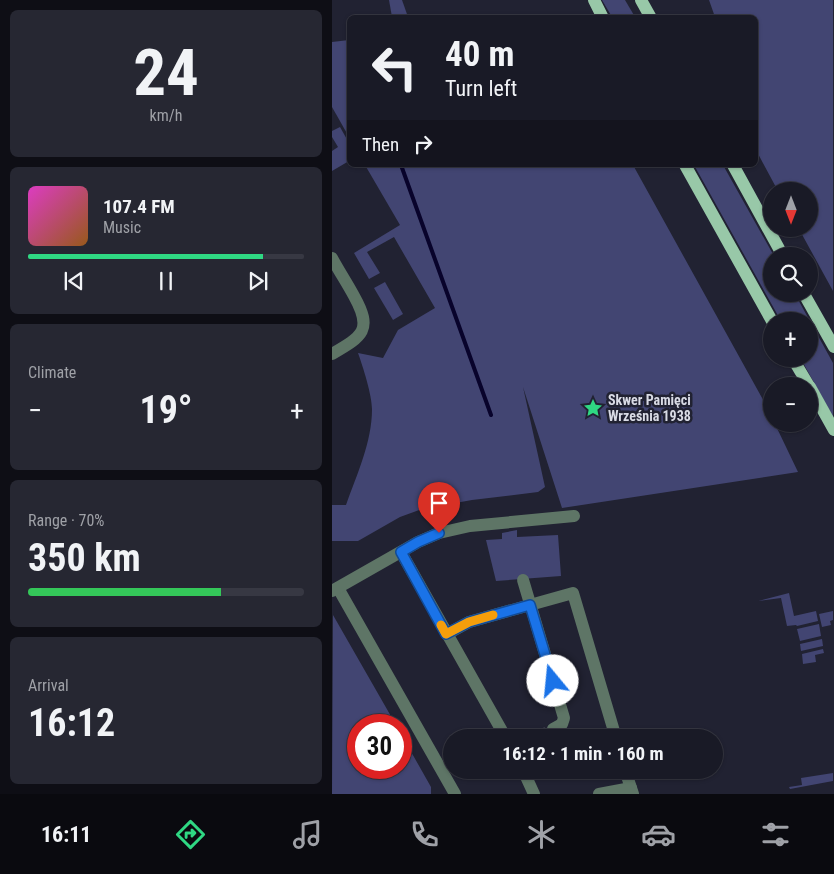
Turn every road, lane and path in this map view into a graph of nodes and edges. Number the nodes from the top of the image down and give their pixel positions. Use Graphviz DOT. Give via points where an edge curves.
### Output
graph roads {
  1 [pos="594,0"];
  2 [pos="641,0"];
  3 [pos="602,15"];
  4 [pos="649,15"];
  5 [pos="686,167"];
  6 [pos="734,167"];
  7 [pos="778,247"];
  8 [pos="332,258"];
  9 [pos="809,302"];
  10 [pos="767,312"];
  11 [pos="834,347"];
  12 [pos="332,354"];
  13 [pos="818,402"];
  14 [pos="834,430"];
  15 [pos="574,516"];
  16 [pos="401,552"];
  17 [pos="523,580"];
  18 [pos="335,589"];
  19 [pos="530,605"];
  20 [pos="446,634"];
  21 [pos="501,729"];
  22 [pos="553,729"];
  23 [pos="613,729"];
  24 [pos="527,779"];
  25 [pos="628,779"];
  26 [pos="632,791"];
  27 [pos="455,794"];
  28 [pos="534,794"];
  29 [pos="599,794"];
  1 -- 3 [label="main road"];
  2 -- 4 [label="main road"];
  5 -- 10 [label="main road"];
  6 -- 7 [label="main road"];
  8 -- 12 [label="street" via="365,322 352,342"];
  9 -- 11 [label="main road"];
  13 -- 14 [label="main road"];
  15 -- 16 [label="street" via="450,530 428,537"];
  16 -- 18 [label="street"];
  16 -- 20 [label="street"];
  17 -- 19 [label="street"];
  18 -- 27 [label="street"];
  19 -- 20 [label="street" via="469,622"];
  19 -- 22 [label="street" via="564,718 562,724"];
  19 -- 23 [label="street" via="573,593"];
  20 -- 21 [label="street"];
  24 -- 28 [label="street"];
  25 -- 26 [label="street"];
  26 -- 29 [label="street"];
}
